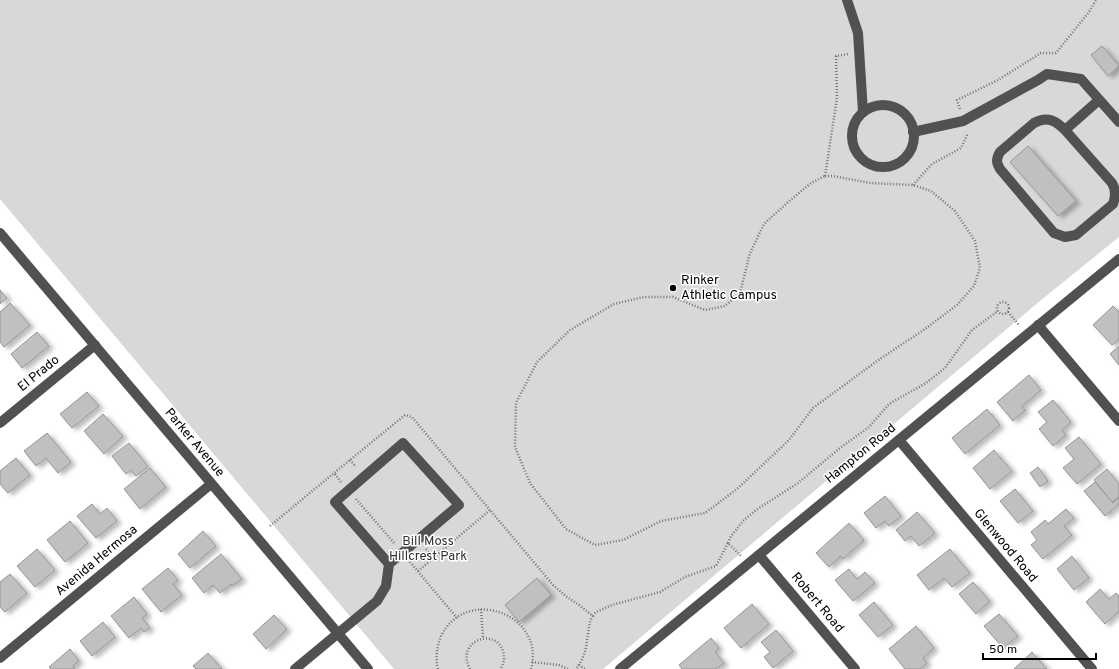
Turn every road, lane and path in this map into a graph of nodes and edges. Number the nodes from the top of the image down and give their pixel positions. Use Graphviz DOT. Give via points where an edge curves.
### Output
graph roads {
  1 [pos="848,0"];
  2 [pos="1096,0"];
  3 [pos="860,52"];
  4 [pos="1099,100"];
  5 [pos="863,112"];
  6 [pos="963,121"];
  7 [pos="1119,122"];
  8 [pos="1064,130"];
  9 [pos="913,132"];
  10 [pos="825,176"];
  11 [pos="913,185"];
  12 [pos="0,233"];
  13 [pos="1119,259"];
  14 [pos="998,311"];
  15 [pos="1008,312"];
  16 [pos="1038,325"];
  17 [pos="1027,334"];
  18 [pos="95,345"];
  19 [pos="1119,421"];
  20 [pos="0,423"];
  21 [pos="899,440"];
  22 [pos="334,473"];
  23 [pos="211,484"];
  24 [pos="345,486"];
  25 [pos="270,526"];
  26 [pos="728,543"];
  27 [pos="402,553"];
  28 [pos="759,555"];
  29 [pos="389,564"];
  30 [pos="748,564"];
  31 [pos="418,571"];
  32 [pos="481,610"];
  33 [pos="593,616"];
  34 [pos="457,618"];
  35 [pos="338,633"];
  36 [pos="483,638"];
  37 [pos="0,658"];
  38 [pos="532,662"];
  39 [pos="579,665"];
  40 [pos="294,669"];
  41 [pos="368,669"];
  42 [pos="438,669"];
  43 [pos="470,669"];
  44 [pos="500,669"];
  45 [pos="531,669"];
  46 [pos="568,669"];
  47 [pos="576,669"];
  48 [pos="585,669"];
  49 [pos="620,669"];
  50 [pos="855,669"];
  51 [pos="1092,669"];
  1 -- 3 [label="street" via="858,33"];
  2 -- 6 [label="path" via="1056,53 1041,52 998,80 957,100"];
  3 -- 5 [label="street"];
  3 -- 10 [label="path" via="836,56 837,98"];
  4 -- 6 [label="street" via="1080,79 1047,74"];
  4 -- 7 [label="street"];
  4 -- 8 [label="street"];
  5 -- 9 [label="street" via="877,105 888,105 898,109 907,116"];
  5 -- 9 [label="street" via="853,126 854,147 857,154 874,166 891,166 904,158 914,139"];
  6 -- 9 [label="street"];
  6 -- 11 [label="path" via="968,133 961,148 932,164"];
  8 -- 8 [label="street" via="1112,183 1116,193 1112,204 1076,235 1065,238 1054,233 1000,169 996,158 1040,120 1053,120"];
  10 -- 11 [label="path" via="870,183"];
  10 -- 11 [label="path" via="810,183 764,224 750,253 740,293 725,306 705,310 673,297 644,296 614,304 570,330 537,362 516,403 515,447 530,483 566,529 595,545 623,540 660,521 705,513 737,489 789,440 813,408 957,305 974,286 980,268 975,241 955,211 931,191"];
  12 -- 18 [label="street, Parker Avenue"];
  13 -- 16 [label="street, Hampton Road"];
  14 -- 15 [label="path" via="1003,314"];
  14 -- 15 [label="path" via="997,306 1005,302 1009,306"];
  14 -- 26 [label="path" via="972,330 945,368 926,383 889,404 870,427 798,483 756,510 736,530"];
  15 -- 17 [label="path"];
  16 -- 17 [label="street, Hampton Road"];
  16 -- 19 [label="street"];
  17 -- 21 [label="street, Hampton Road"];
  18 -- 20 [label="street, El Prado"];
  18 -- 23 [label="street, Parker Avenue"];
  21 -- 28 [label="street, Hampton Road"];
  21 -- 51 [label="street, Glenwood Road"];
  22 -- 25 [label="path"];
  23 -- 35 [label="street, Parker Avenue"];
  23 -- 37 [label="street, Avenida Hermosa"];
  24 -- 27 [label="path"];
  24 -- 27 [label="street" via="404,443 458,505"];
  24 -- 29 [label="street" via="335,502"];
  26 -- 30 [label="path"];
  26 -- 33 [label="path" via="716,566 686,577 660,592 612,605"];
  27 -- 29 [label="street"];
  27 -- 31 [label="path"];
  28 -- 30 [label="street, Hampton Road"];
  28 -- 50 [label="street, Robert Road"];
  29 -- 35 [label="street" via="386,586 377,601"];
  30 -- 49 [label="street, Hampton Road"];
  31 -- 33 [label="path" via="490,510 553,585"];
  31 -- 34 [label="path"];
  32 -- 34 [label="path" via="467,612"];
  32 -- 36 [label="path"];
  32 -- 38 [label="path" via="506,614 524,629 531,642"];
  33 -- 39 [label="path"];
  34 -- 42 [label="path" via="439,641 436,657"];
  35 -- 40 [label="street"];
  35 -- 41 [label="street, Parker Avenue"];
  36 -- 43 [label="path" via="474,642 467,650 466,660"];
  36 -- 44 [label="path" via="493,640 501,647 504,657"];
  38 -- 45 [label="path"];
  38 -- 46 [label="path" via="559,665"];
  39 -- 47 [label="path"];
  39 -- 48 [label="path"];
}
